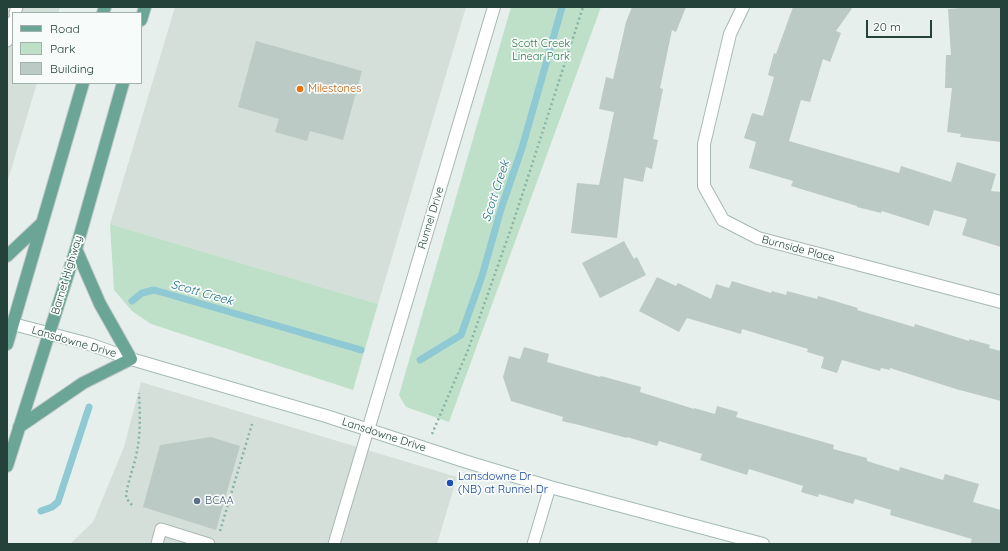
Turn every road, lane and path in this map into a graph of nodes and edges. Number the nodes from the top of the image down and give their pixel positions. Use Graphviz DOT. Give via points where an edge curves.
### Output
graph roads {
  1 [pos="145,7"];
  2 [pos="494,7"];
  3 [pos="582,7"];
  4 [pos="743,7"];
  5 [pos="142,17"];
  6 [pos="12,24"];
  7 [pos="7,41"];
  8 [pos="83,84"];
  9 [pos="123,84"];
  10 [pos="43,222"];
  11 [pos="76,249"];
  12 [pos="7,256"];
  13 [pos="1001,302"];
  14 [pos="10,323"];
  15 [pos="49,334"];
  16 [pos="7,344"];
  17 [pos="131,358"];
  18 [pos="138,393"];
  19 [pos="252,424"];
  20 [pos="19,428"];
  21 [pos="368,430"];
  22 [pos="426,449"];
  23 [pos="7,466"];
  24 [pos="550,487"];
  25 [pos="132,505"];
  26 [pos="220,531"];
  27 [pos="157,544"];
  28 [pos="209,544"];
  29 [pos="334,544"];
  30 [pos="533,544"];
  31 [pos="763,544"];
  1 -- 5 [label="main road"];
  2 -- 21 [label="street, Runnel Drive"];
  3 -- 22 [label="path" via="512,227 468,350"];
  4 -- 13 [label="street, Burnside Place" via="730,34 704,144 704,186 723,220 758,238"];
  6 -- 7 [label="lane"];
  8 -- 10 [label="main road"];
  9 -- 11 [label="main road, Barnet Highway"];
  10 -- 12 [label="main road"];
  10 -- 14 [label="main road"];
  11 -- 15 [label="main road, Barnet Highway"];
  11 -- 17 [label="main road" via="100,304"];
  14 -- 15 [label="street, Lansdowne Drive"];
  14 -- 16 [label="main road"];
  15 -- 17 [label="street, Lansdowne Drive"];
  15 -- 20 [label="main road, Barnet Highway"];
  17 -- 20 [label="main road" via="83,383"];
  17 -- 21 [label="street, Lansdowne Drive"];
  18 -- 25 [label="path" via="141,418 138,448 127,485 126,498"];
  19 -- 26 [label="path"];
  20 -- 23 [label="main road, Barnet Highway"];
  21 -- 22 [label="street, Lansdowne Drive"];
  21 -- 29 [label="lane"];
  22 -- 24 [label="street, Lansdowne Drive"];
  24 -- 30 [label="lane"];
  24 -- 31 [label="street, Lansdowne Drive"];
  27 -- 28 [label="lane" via="162,530"];
}
